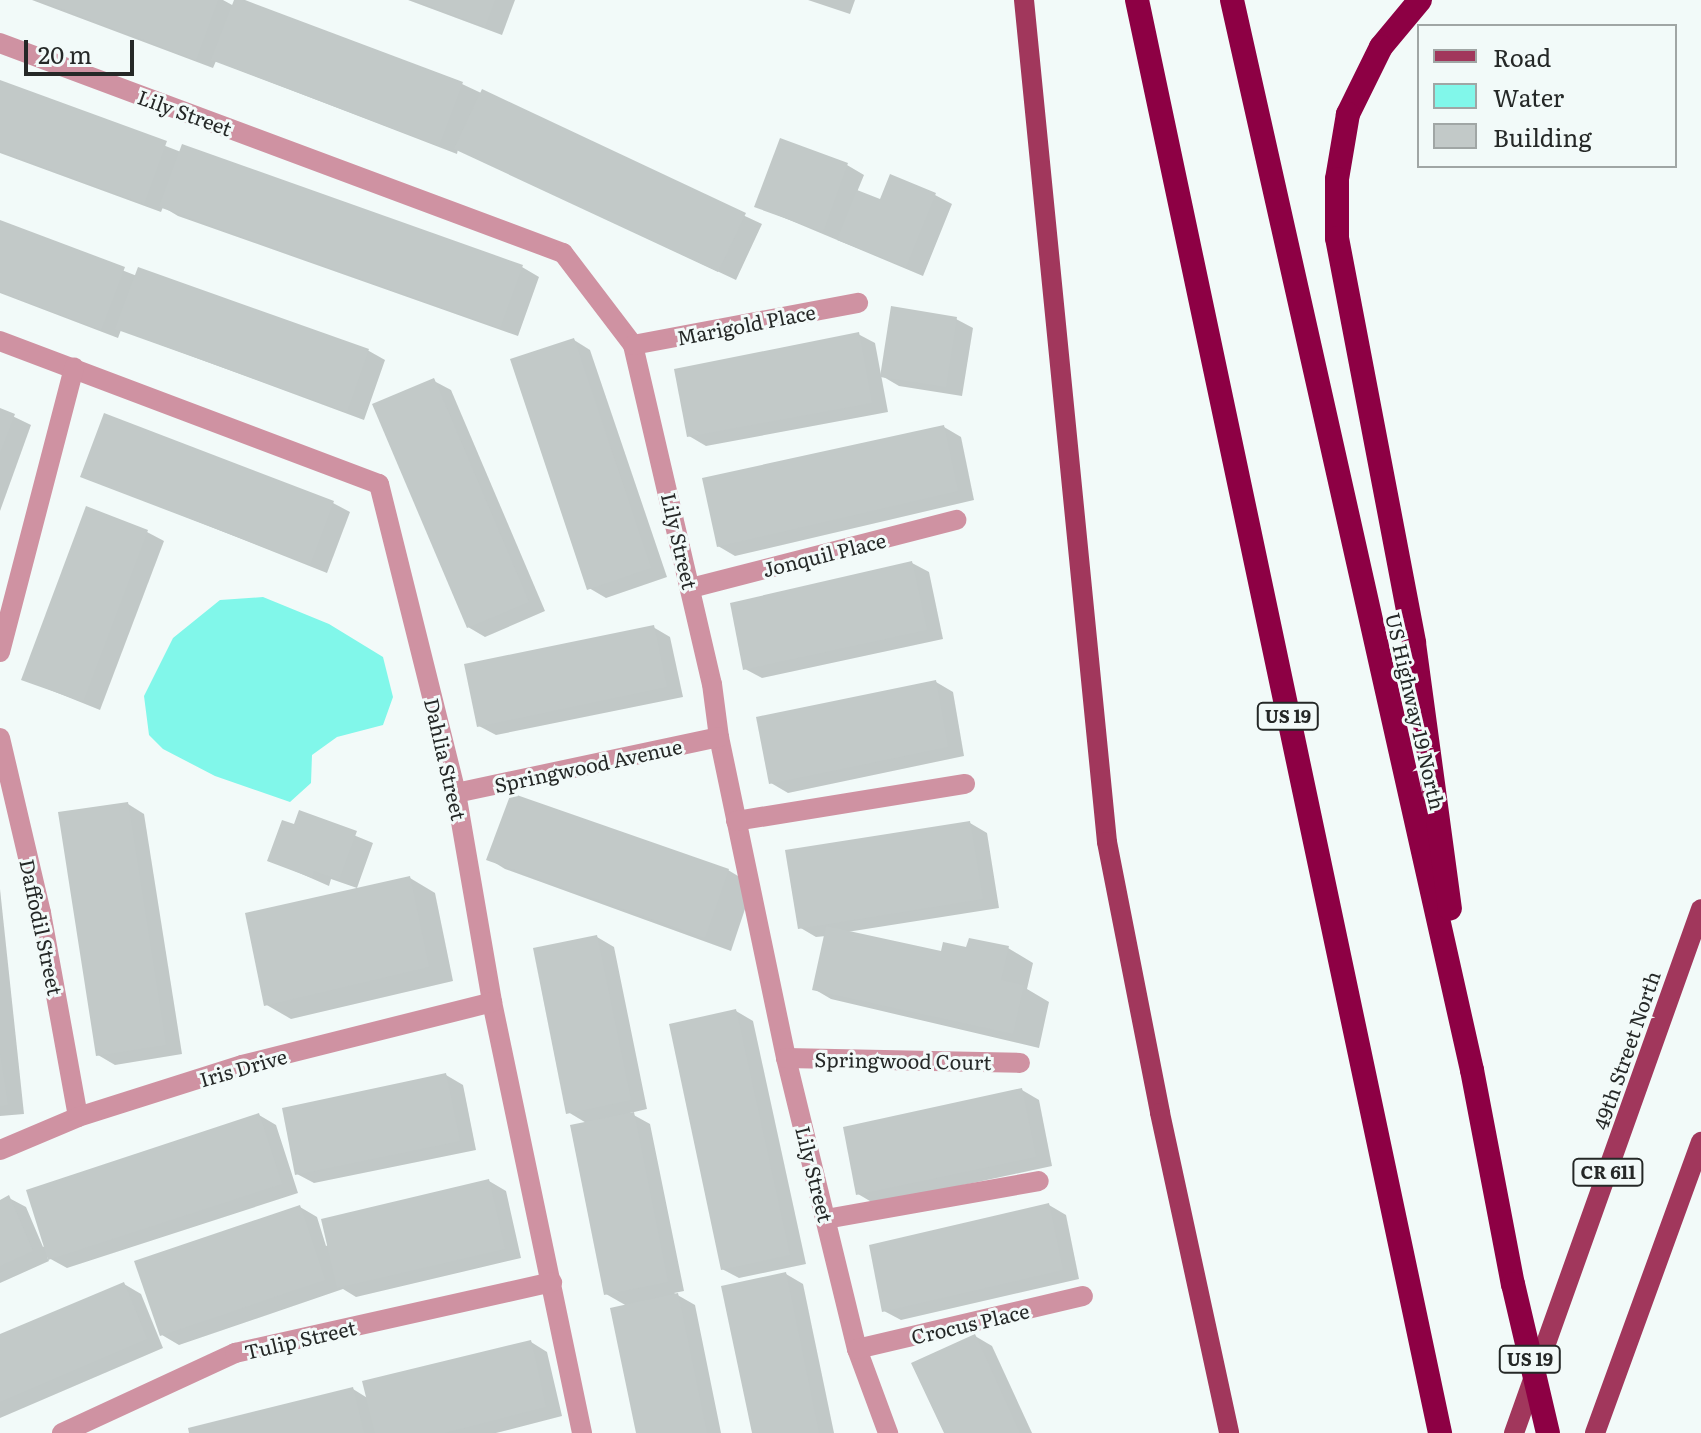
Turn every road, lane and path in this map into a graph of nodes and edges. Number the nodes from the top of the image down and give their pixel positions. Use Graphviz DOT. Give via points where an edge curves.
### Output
graph roads {
  1 [pos="1024,0"];
  2 [pos="1137,0"];
  3 [pos="1232,0"];
  4 [pos="1420,0"];
  5 [pos="0,43"];
  6 [pos="858,303"];
  7 [pos="0,341"];
  8 [pos="633,345"];
  9 [pos="74,367"];
  10 [pos="956,520"];
  11 [pos="691,588"];
  12 [pos="0,652"];
  13 [pos="719,737"];
  14 [pos="0,738"];
  15 [pos="965,784"];
  16 [pos="456,793"];
  17 [pos="736,821"];
  18 [pos="1701,909"];
  19 [pos="492,1002"];
  20 [pos="786,1058"];
  21 [pos="1020,1063"];
  22 [pos="1472,1070"];
  23 [pos="78,1117"];
  24 [pos="1701,1142"];
  25 [pos="0,1150"];
  26 [pos="1039,1181"];
  27 [pos="826,1219"];
  28 [pos="552,1282"];
  29 [pos="1083,1296"];
  30 [pos="857,1349"];
  31 [pos="62,1433"];
  32 [pos="582,1433"];
  33 [pos="888,1433"];
  34 [pos="1229,1433"];
  35 [pos="1440,1433"];
  36 [pos="1514,1433"];
  37 [pos="1548,1433"];
  38 [pos="1595,1433"];
  1 -- 34 [label="main road" via="1107,842"];
  2 -- 35 [label="highway, US 19"];
  3 -- 22 [label="highway, US Highway 19 North / US 19"];
  4 -- 22 [label="highway" via="1381,47 1348,114 1337,179 1337,238 1414,643"];
  5 -- 8 [label="street, Lily Street" via="563,253"];
  6 -- 8 [label="street, Marigold Place"];
  7 -- 9 [label="street, Dahlia Street"];
  8 -- 11 [label="street, Lily Street"];
  9 -- 12 [label="street"];
  9 -- 16 [label="street, Dahlia Street" via="379,484"];
  10 -- 11 [label="street, Jonquil Place"];
  11 -- 13 [label="street, Lily Street"];
  13 -- 16 [label="street, Springwood Avenue"];
  13 -- 17 [label="street, Lily Street"];
  14 -- 23 [label="street, Daffodil Street" via="41,913"];
  15 -- 17 [label="street"];
  16 -- 19 [label="street, Dahlia Street"];
  17 -- 20 [label="street, Lily Street"];
  18 -- 36 [label="main road, 49th Street North / CR 611"];
  19 -- 23 [label="street, Iris Drive" via="242,1065"];
  19 -- 28 [label="street, Dahlia Street"];
  20 -- 21 [label="street, Springwood Court"];
  20 -- 27 [label="street, Lily Street"];
  22 -- 37 [label="highway, US Highway 19 North / US 19, bridge"];
  23 -- 25 [label="street, Iris Drive"];
  24 -- 38 [label="main road"];
  26 -- 27 [label="street"];
  27 -- 30 [label="street, Lily Street"];
  28 -- 31 [label="street, Tulip Street" via="235,1353"];
  28 -- 32 [label="street, Dahlia Street"];
  29 -- 30 [label="street, Crocus Place"];
  30 -- 33 [label="street, Lily Street"];
}
